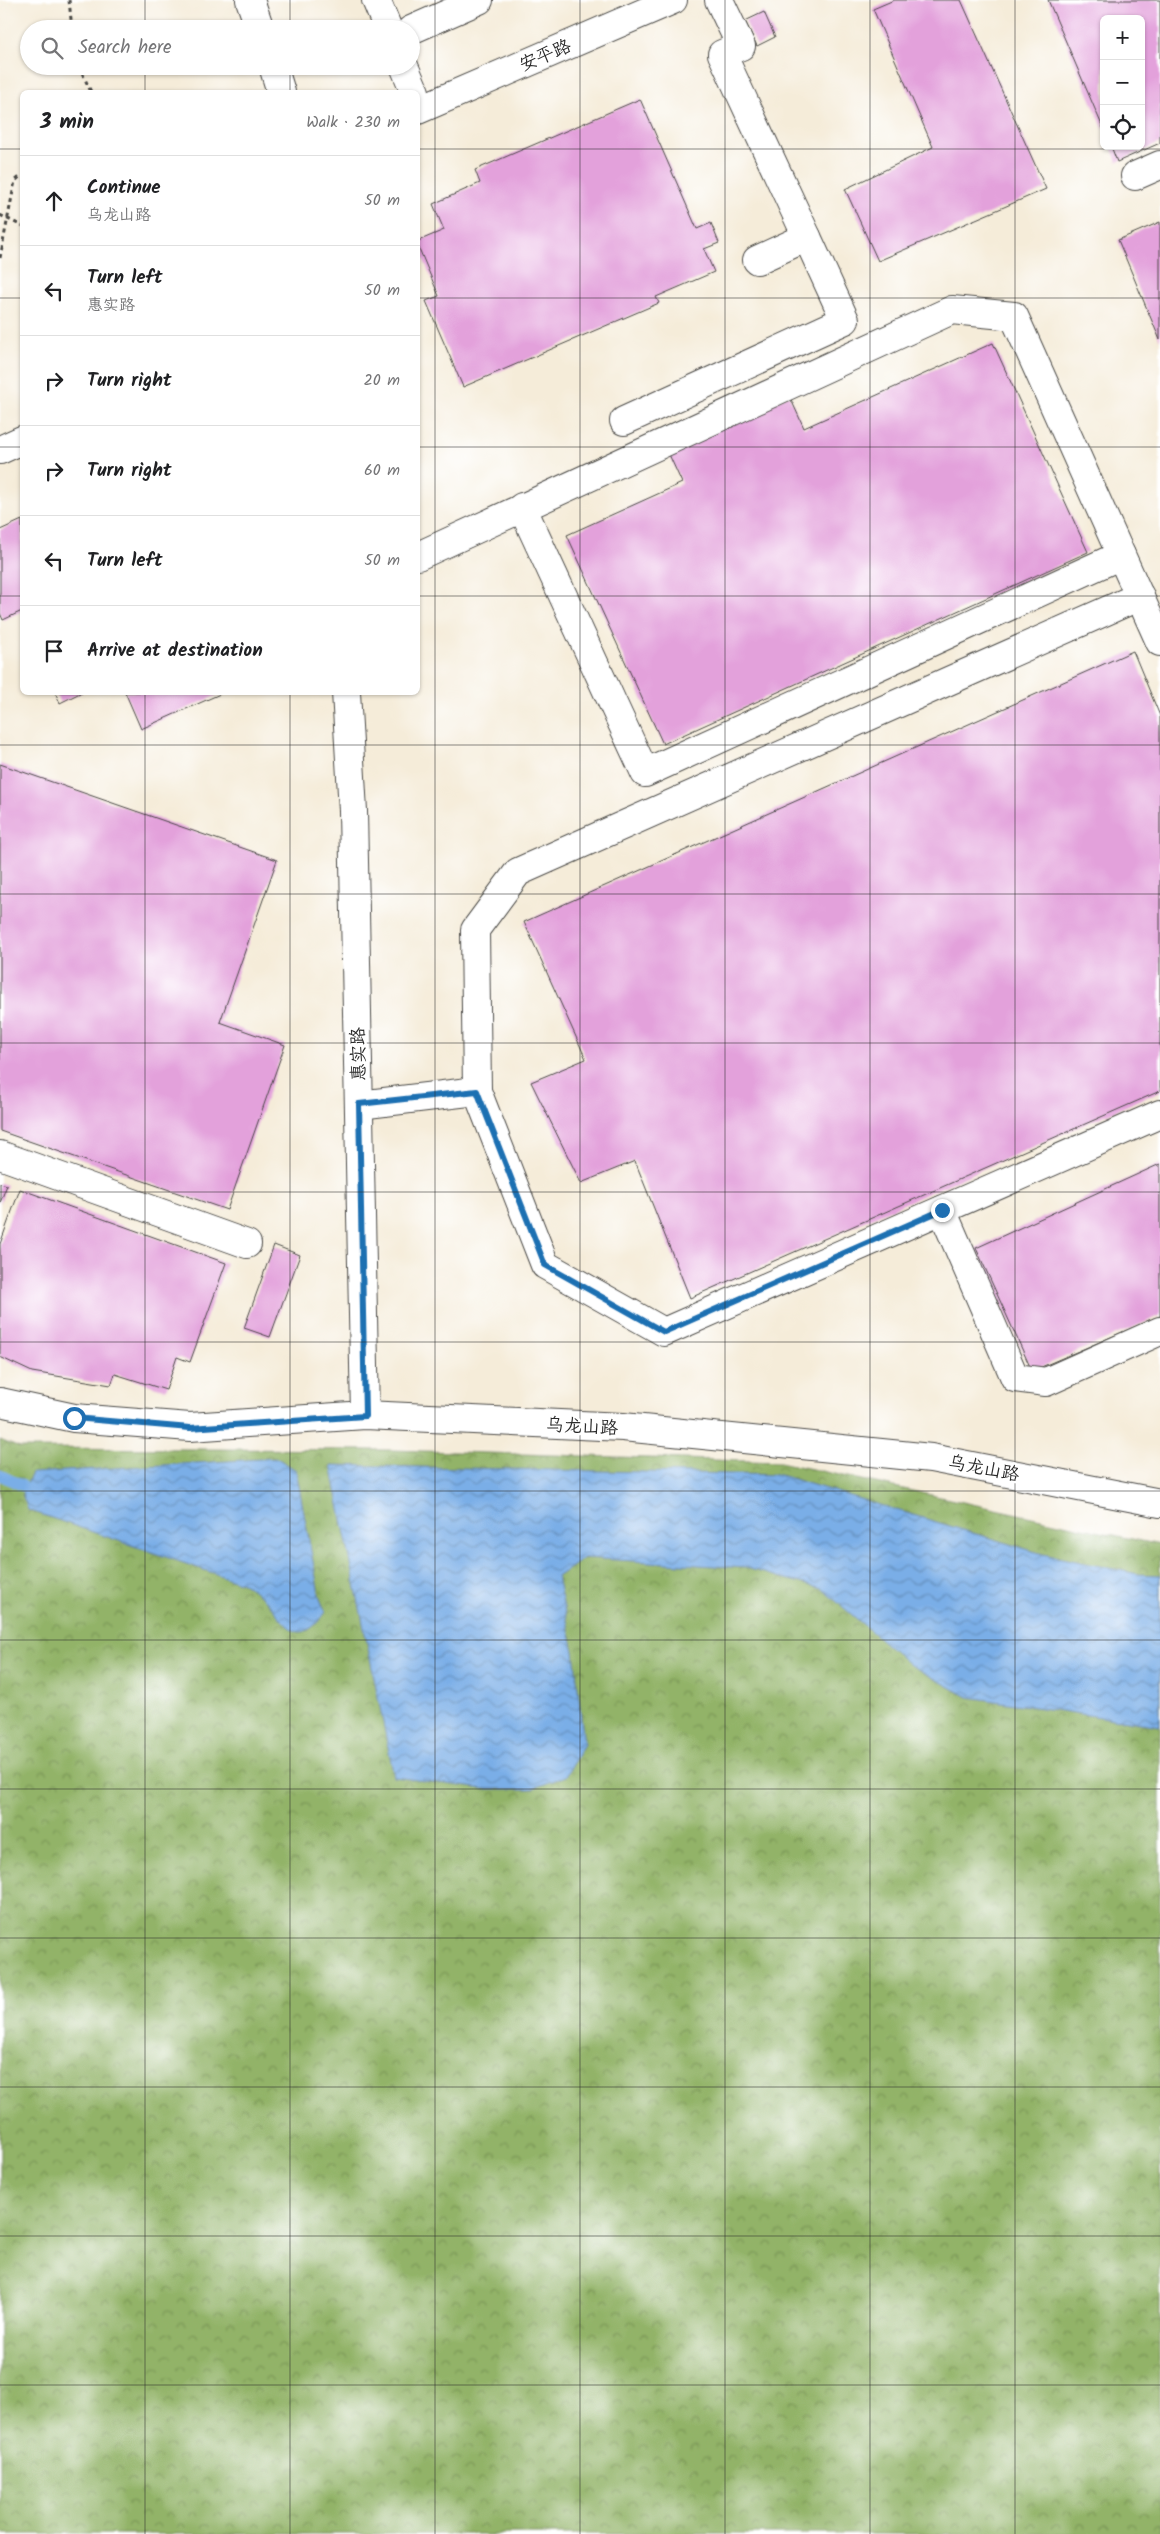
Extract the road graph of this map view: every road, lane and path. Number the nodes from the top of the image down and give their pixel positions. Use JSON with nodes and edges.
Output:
{"nodes":[{"id":1,"x":69,"y":0,"type":"edge"},
{"id":2,"x":250,"y":0,"type":"edge"},
{"id":3,"x":376,"y":0,"type":"edge"},
{"id":4,"x":479,"y":0,"type":"edge"},
{"id":5,"x":672,"y":0,"type":"edge"},
{"id":6,"x":720,"y":0,"type":"edge"},
{"id":7,"x":71,"y":20,"type":"edge"},
{"id":8,"x":257,"y":20,"type":"edge"},
{"id":9,"x":384,"y":20,"type":"edge"},
{"id":10,"x":420,"y":26,"type":"edge"},
{"id":11,"x":83,"y":75,"type":"edge"},
{"id":12,"x":276,"y":75,"type":"edge"},
{"id":13,"x":408,"y":75,"type":"edge"},
{"id":14,"x":89,"y":90,"type":"edge"},
{"id":15,"x":281,"y":90,"type":"edge"},
{"id":16,"x":413,"y":90,"type":"edge"},
{"id":17,"x":420,"y":101,"type":"edge"},
{"id":18,"x":1160,"y":165,"type":"edge"},
{"id":19,"x":1135,"y":176,"type":"dead end"},
{"id":20,"x":20,"y":177,"type":"edge"},
{"id":21,"x":0,"y":215,"type":"edge"},
{"id":22,"x":7,"y":218,"type":"junction"},
{"id":23,"x":20,"y":225,"type":"edge"},
{"id":24,"x":807,"y":237,"type":"junction"},
{"id":25,"x":0,"y":258,"type":"edge"},
{"id":26,"x":757,"y":260,"type":"dead end"},
{"id":27,"x":711,"y":382,"type":"junction"},
{"id":28,"x":726,"y":414,"type":"junction"},
{"id":29,"x":624,"y":422,"type":"dead end"},
{"id":30,"x":20,"y":441,"type":"edge"},
{"id":31,"x":0,"y":450,"type":"edge"},
{"id":32,"x":522,"y":507,"type":"junction"},
{"id":33,"x":420,"y":555,"type":"edge"},
{"id":34,"x":1122,"y":555,"type":"junction"},
{"id":35,"x":1140,"y":596,"type":"junction"},
{"id":36,"x":1160,"y":642,"type":"edge"},
{"id":37,"x":346,"y":695,"type":"edge"},
{"id":38,"x":477,"y":1091,"type":"junction"},
{"id":39,"x":359,"y":1104,"type":"junction"},
{"id":40,"x":1160,"y":1114,"type":"edge"},
{"id":41,"x":0,"y":1156,"type":"edge"},
{"id":42,"x":942,"y":1210,"type":"junction"},
{"id":43,"x":247,"y":1244,"type":"dead end"},
{"id":44,"x":1160,"y":1331,"type":"edge"},
{"id":45,"x":0,"y":1402,"type":"edge"},
{"id":46,"x":365,"y":1416,"type":"junction"},
{"id":47,"x":1160,"y":1503,"type":"edge"}],
"edges":[{"from":1,"to":7,"type":"path"},
{"from":2,"to":8,"type":"street"},
{"from":3,"to":9,"type":"street"},
{"from":4,"to":10,"type":"street"},
{"from":5,"to":17,"type":"street","name":"安平路"},
{"from":6,"to":24,"type":"street"},
{"from":11,"to":14,"type":"path"},
{"from":12,"to":15,"type":"street"},
{"from":13,"to":16,"type":"street"},
{"from":18,"to":19,"type":"street"},
{"from":20,"to":22,"type":"path"},
{"from":21,"to":22,"type":"path"},
{"from":22,"to":23,"type":"path"},
{"from":22,"to":25,"type":"path"},
{"from":24,"to":26,"type":"street"},
{"from":24,"to":27,"type":"street"},
{"from":27,"to":28,"type":"street"},
{"from":27,"to":29,"type":"street"},
{"from":28,"to":32,"type":"street"},
{"from":28,"to":34,"type":"street"},
{"from":30,"to":31,"type":"street"},
{"from":32,"to":33,"type":"street"},
{"from":32,"to":34,"type":"street"},
{"from":34,"to":35,"type":"street"},
{"from":35,"to":36,"type":"street"},
{"from":35,"to":38,"type":"street"},
{"from":37,"to":39,"type":"street","name":"惠实路"},
{"from":38,"to":39,"type":"street"},
{"from":38,"to":42,"type":"street"},
{"from":39,"to":46,"type":"street","name":"惠实路"},
{"from":40,"to":42,"type":"street"},
{"from":41,"to":43,"type":"street"},
{"from":42,"to":44,"type":"street"},
{"from":45,"to":46,"type":"street","name":"乌龙山路"},
{"from":46,"to":47,"type":"street","name":"乌龙山路"}]}
